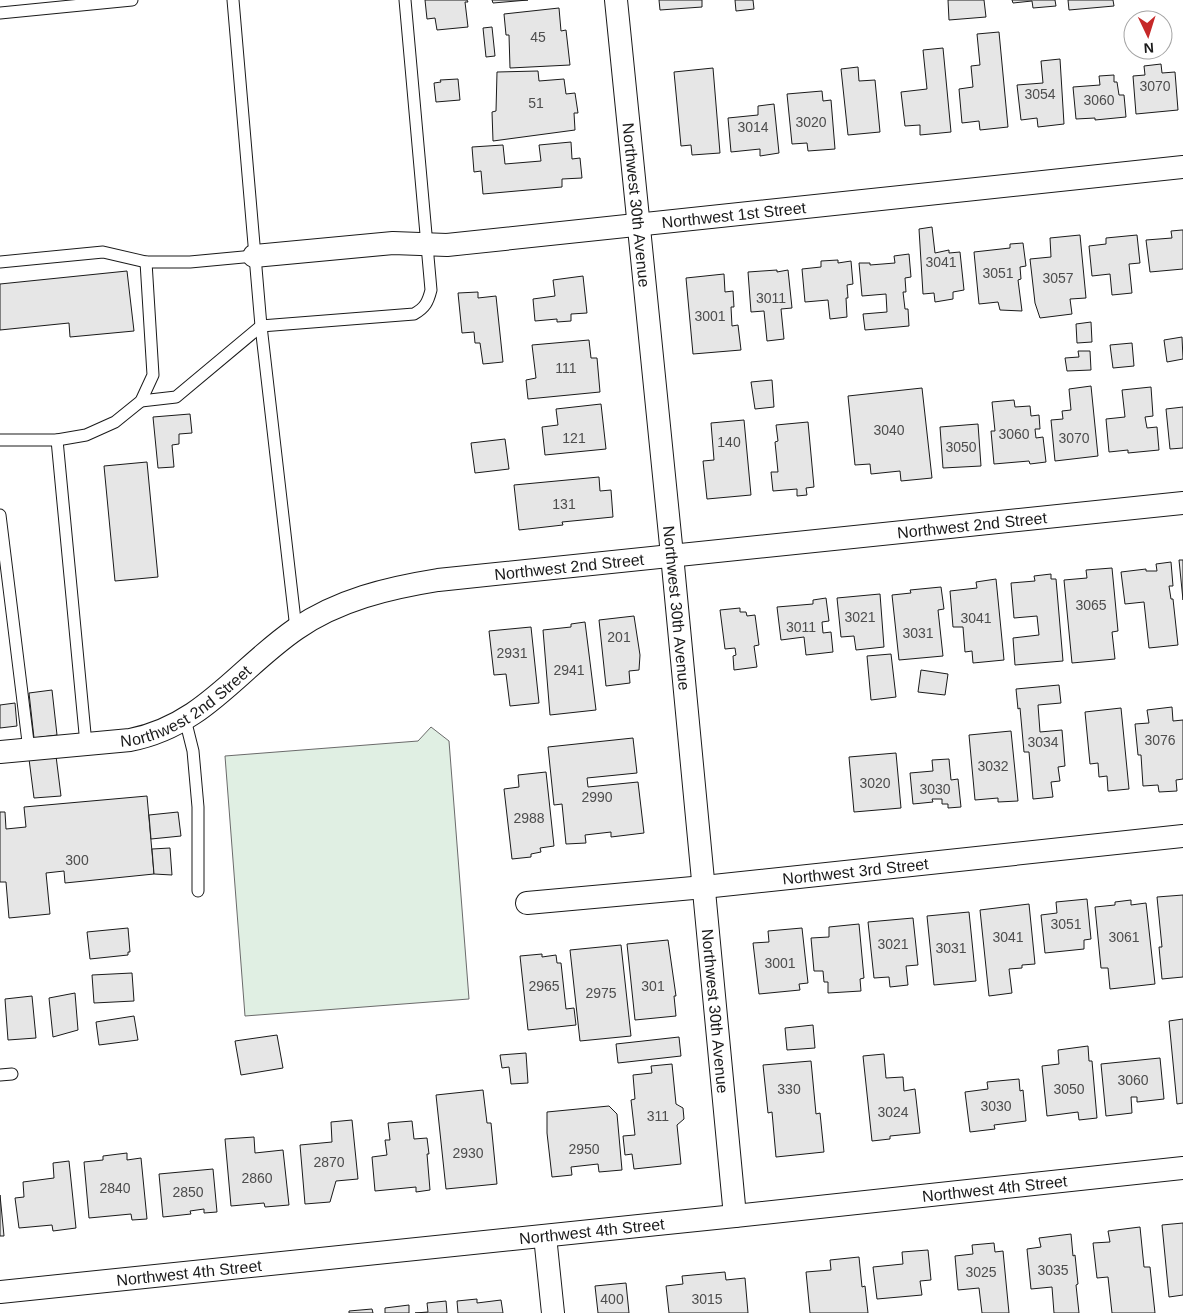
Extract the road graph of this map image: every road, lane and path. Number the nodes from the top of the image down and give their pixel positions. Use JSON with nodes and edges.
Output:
{"nodes":[{"id":1,"x":132,"y":0,"type":"edge"},
{"id":2,"x":233,"y":0,"type":"edge"},
{"id":3,"x":405,"y":0,"type":"edge"},
{"id":4,"x":616,"y":0,"type":"edge"},
{"id":5,"x":0,"y":13,"type":"edge"},
{"id":6,"x":1183,"y":167,"type":"edge"},
{"id":7,"x":638,"y":224,"type":"junction"},
{"id":8,"x":427,"y":244,"type":"junction"},
{"id":9,"x":254,"y":256,"type":"junction"},
{"id":10,"x":0,"y":262,"type":"edge"},
{"id":11,"x":146,"y":262,"type":"junction"},
{"id":12,"x":261,"y":326,"type":"junction"},
{"id":13,"x":141,"y":402,"type":"junction"},
{"id":14,"x":0,"y":440,"type":"edge"},
{"id":15,"x":57,"y":440,"type":"junction"},
{"id":16,"x":1183,"y":503,"type":"edge"},
{"id":17,"x":0,"y":515,"type":"edge"},
{"id":18,"x":672,"y":555,"type":"junction"},
{"id":19,"x":296,"y":629,"type":"junction"},
{"id":20,"x":185,"y":720,"type":"junction"},
{"id":21,"x":86,"y":744,"type":"junction"},
{"id":22,"x":29,"y":750,"type":"junction"},
{"id":23,"x":0,"y":752,"type":"edge"},
{"id":24,"x":1183,"y":836,"type":"edge"},
{"id":25,"x":704,"y":887,"type":"junction"},
{"id":26,"x":198,"y":891,"type":"dead end"},
{"id":27,"x":527,"y":903,"type":"dead end"},
{"id":28,"x":1183,"y":1168,"type":"edge"},
{"id":29,"x":735,"y":1216,"type":"junction"},
{"id":30,"x":545,"y":1236,"type":"junction"},
{"id":31,"x":0,"y":1292,"type":"edge"},
{"id":32,"x":553,"y":1313,"type":"edge"}],
"edges":[{"from":1,"to":5,"type":"lane"},
{"from":2,"to":9,"type":"lane"},
{"from":3,"to":8,"type":"lane"},
{"from":4,"to":7,"type":"street","name":"Northwest 30th Avenue"},
{"from":6,"to":7,"type":"street","name":"Northwest 1st Street"},
{"from":7,"to":8,"type":"street","name":"Northwest 1st Street"},
{"from":7,"to":18,"type":"street","name":"Northwest 30th Avenue"},
{"from":8,"to":9,"type":"street","name":"Northwest 1st Street"},
{"from":8,"to":12,"type":"lane"},
{"from":9,"to":11,"type":"lane"},
{"from":9,"to":12,"type":"lane"},
{"from":10,"to":11,"type":"lane"},
{"from":11,"to":13,"type":"lane"},
{"from":12,"to":13,"type":"lane"},
{"from":12,"to":19,"type":"lane"},
{"from":13,"to":15,"type":"lane"},
{"from":14,"to":15,"type":"lane"},
{"from":15,"to":21,"type":"lane"},
{"from":16,"to":18,"type":"street","name":"Northwest 2nd Street"},
{"from":17,"to":22,"type":"lane"},
{"from":18,"to":19,"type":"street","name":"Northwest 2nd Street"},
{"from":18,"to":25,"type":"street","name":"Northwest 30th Avenue"},
{"from":19,"to":20,"type":"street","name":"Northwest 2nd Street"},
{"from":20,"to":21,"type":"street","name":"Northwest 2nd Street"},
{"from":20,"to":26,"type":"lane"},
{"from":21,"to":22,"type":"street","name":"Northwest 2nd Street"},
{"from":22,"to":23,"type":"street","name":"Northwest 2nd Street"},
{"from":24,"to":25,"type":"street","name":"Northwest 3rd Street"},
{"from":25,"to":27,"type":"street","name":"Northwest 3rd Street"},
{"from":25,"to":29,"type":"street","name":"Northwest 30th Avenue"},
{"from":28,"to":29,"type":"street","name":"Northwest 4th Street"},
{"from":29,"to":30,"type":"street","name":"Northwest 4th Street"},
{"from":30,"to":31,"type":"street","name":"Northwest 4th Street"},
{"from":30,"to":32,"type":"street"}]}
